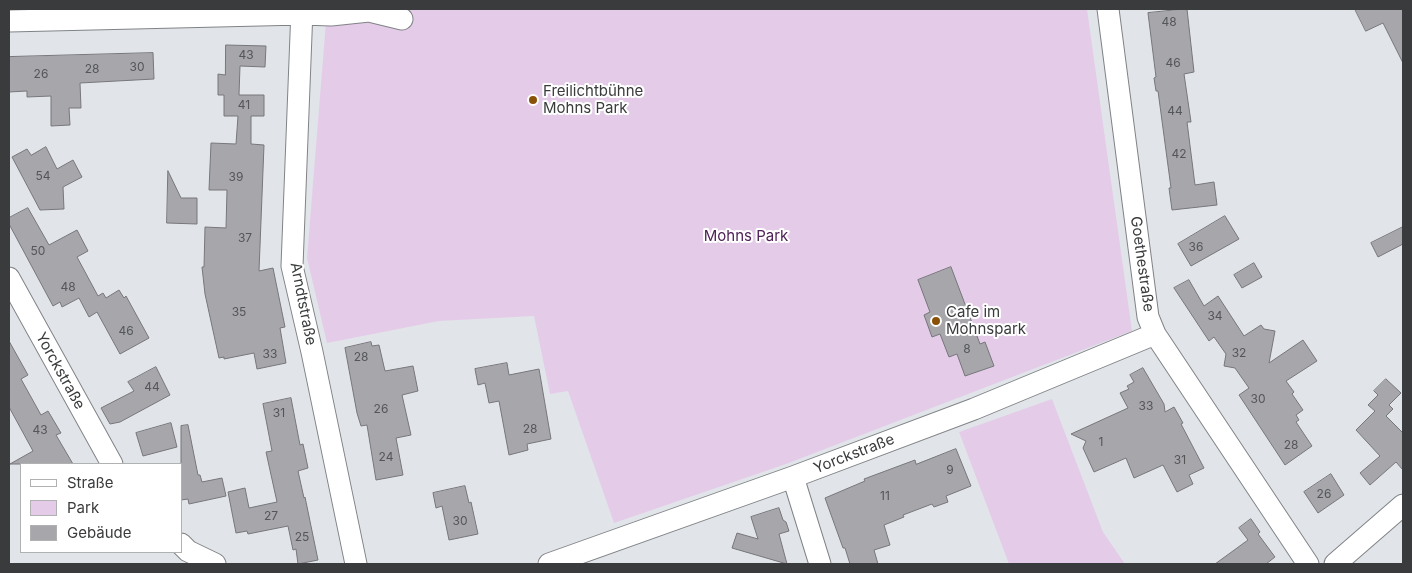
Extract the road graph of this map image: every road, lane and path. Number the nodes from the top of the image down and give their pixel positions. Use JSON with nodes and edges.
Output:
{"nodes":[{"id":1,"x":1108,"y":9,"type":"edge"},
{"id":2,"x":369,"y":10,"type":"edge"},
{"id":3,"x":302,"y":11,"type":"edge"},
{"id":4,"x":79,"y":14,"type":"edge"},
{"id":5,"x":402,"y":19,"type":"dead end"},
{"id":6,"x":9,"y":21,"type":"edge"},
{"id":7,"x":9,"y":278,"type":"edge"},
{"id":8,"x":1155,"y":334,"type":"junction"},
{"id":9,"x":111,"y":463,"type":"edge"},
{"id":10,"x":793,"y":477,"type":"junction"},
{"id":11,"x":1403,"y":505,"type":"edge"},
{"id":12,"x":183,"y":553,"type":"edge"},
{"id":13,"x":215,"y":564,"type":"edge"},
{"id":14,"x":356,"y":564,"type":"edge"},
{"id":15,"x":550,"y":564,"type":"edge"},
{"id":16,"x":820,"y":564,"type":"edge"},
{"id":17,"x":1308,"y":564,"type":"edge"},
{"id":18,"x":1335,"y":564,"type":"edge"}],
"edges":[{"from":1,"to":8,"type":"street","name":"Goethestraße"},
{"from":2,"to":3,"type":"street"},
{"from":2,"to":5,"type":"street"},
{"from":3,"to":4,"type":"street"},
{"from":3,"to":14,"type":"street","name":"Arndtstraße"},
{"from":4,"to":6,"type":"street"},
{"from":7,"to":9,"type":"street","name":"Yorckstraße"},
{"from":8,"to":10,"type":"street","name":"Yorckstraße"},
{"from":8,"to":17,"type":"street","name":"Goethestraße"},
{"from":10,"to":15,"type":"street","name":"Yorckstraße"},
{"from":10,"to":16,"type":"street"},
{"from":11,"to":18,"type":"street"},
{"from":12,"to":13,"type":"street"}]}
